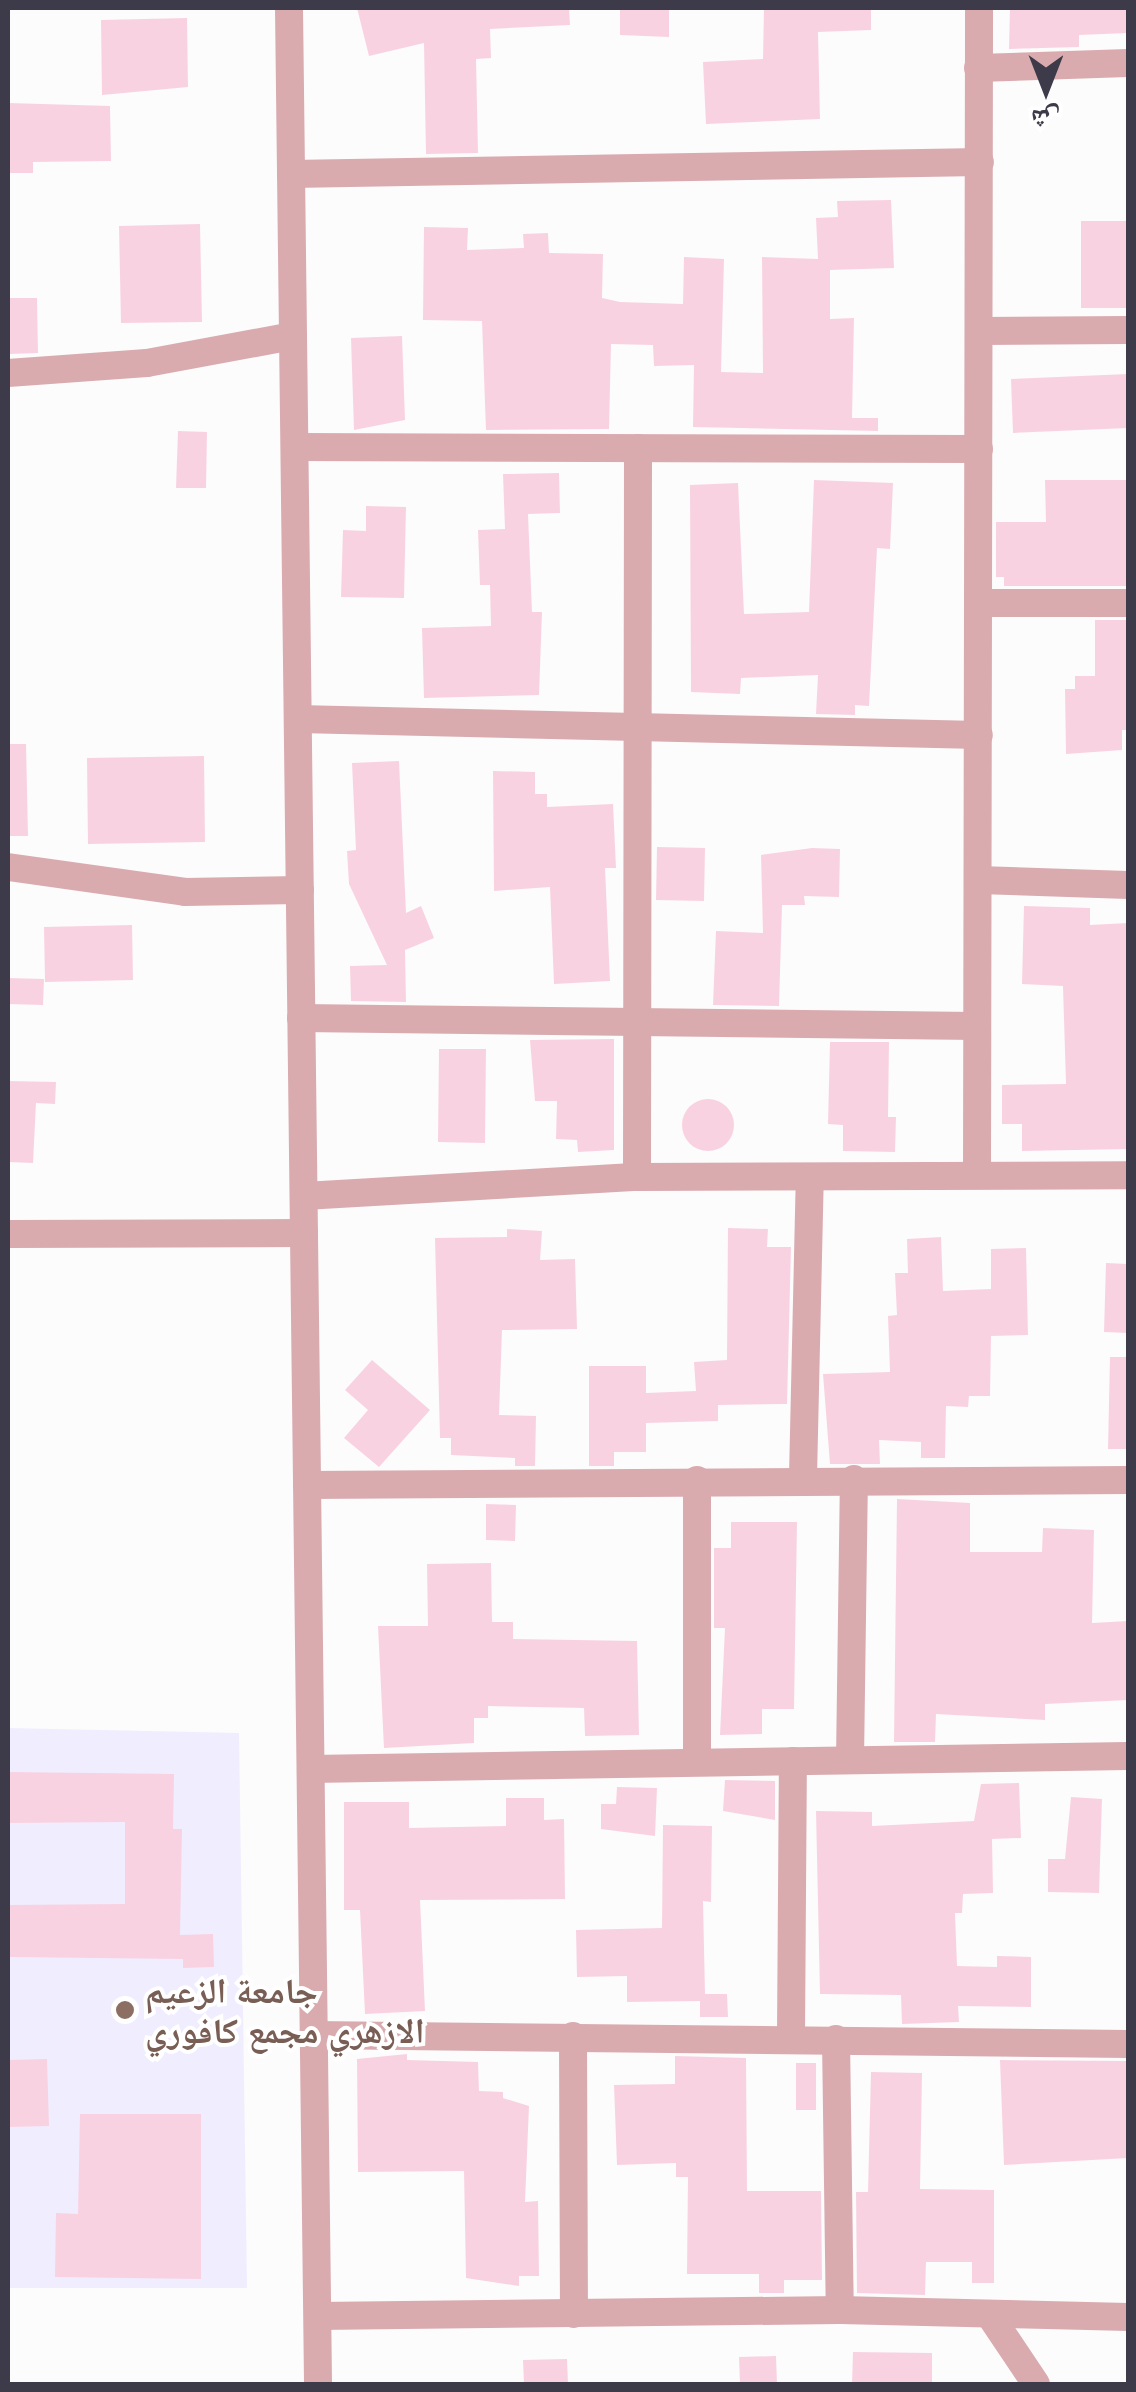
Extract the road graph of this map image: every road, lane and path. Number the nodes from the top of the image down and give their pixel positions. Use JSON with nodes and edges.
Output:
{"nodes":[{"id":1,"x":289,"y":8,"type":"edge"},
{"id":2,"x":979,"y":8,"type":"edge"},
{"id":3,"x":1128,"y":63,"type":"edge"},
{"id":4,"x":978,"y":68,"type":"junction"},
{"id":5,"x":980,"y":162,"type":"junction"},
{"id":6,"x":291,"y":174,"type":"junction"},
{"id":7,"x":1128,"y":330,"type":"edge"},
{"id":8,"x":980,"y":331,"type":"junction"},
{"id":9,"x":293,"y":336,"type":"junction"},
{"id":10,"x":8,"y":372,"type":"edge"},
{"id":11,"x":294,"y":447,"type":"junction"},
{"id":12,"x":638,"y":448,"type":"junction"},
{"id":13,"x":980,"y":449,"type":"junction"},
{"id":14,"x":979,"y":602,"type":"junction"},
{"id":15,"x":1128,"y":602,"type":"edge"},
{"id":16,"x":298,"y":719,"type":"junction"},
{"id":17,"x":638,"y":726,"type":"junction"},
{"id":18,"x":979,"y":735,"type":"junction"},
{"id":19,"x":8,"y":866,"type":"edge"},
{"id":20,"x":978,"y":880,"type":"junction"},
{"id":21,"x":1128,"y":885,"type":"edge"},
{"id":22,"x":300,"y":890,"type":"junction"},
{"id":23,"x":302,"y":1018,"type":"junction"},
{"id":24,"x":638,"y":1021,"type":"junction"},
{"id":25,"x":976,"y":1026,"type":"junction"},
{"id":26,"x":1128,"y":1175,"type":"edge"},
{"id":27,"x":977,"y":1176,"type":"junction"},
{"id":28,"x":638,"y":1177,"type":"junction"},
{"id":29,"x":810,"y":1177,"type":"junction"},
{"id":30,"x":304,"y":1196,"type":"junction"},
{"id":31,"x":8,"y":1234,"type":"edge"},
{"id":32,"x":304,"y":1234,"type":"junction"},
{"id":33,"x":803,"y":1477,"type":"junction"},
{"id":34,"x":854,"y":1479,"type":"junction"},
{"id":35,"x":698,"y":1480,"type":"junction"},
{"id":36,"x":1128,"y":1480,"type":"edge"},
{"id":37,"x":307,"y":1484,"type":"junction"},
{"id":38,"x":1128,"y":1756,"type":"edge"},
{"id":39,"x":850,"y":1760,"type":"junction"},
{"id":40,"x":793,"y":1761,"type":"junction"},
{"id":41,"x":696,"y":1762,"type":"junction"},
{"id":42,"x":311,"y":1769,"type":"junction"},
{"id":43,"x":314,"y":2036,"type":"junction"},
{"id":44,"x":573,"y":2036,"type":"junction"},
{"id":45,"x":790,"y":2036,"type":"junction"},
{"id":46,"x":836,"y":2039,"type":"junction"},
{"id":47,"x":1128,"y":2044,"type":"edge"},
{"id":48,"x":840,"y":2310,"type":"junction"},
{"id":49,"x":574,"y":2314,"type":"junction"},
{"id":50,"x":989,"y":2314,"type":"junction"},
{"id":51,"x":318,"y":2316,"type":"junction"},
{"id":52,"x":1128,"y":2317,"type":"edge"},
{"id":53,"x":318,"y":2384,"type":"edge"},
{"id":54,"x":1036,"y":2384,"type":"edge"}],
"edges":[{"from":1,"to":6,"type":"street"},
{"from":2,"to":4,"type":"street"},
{"from":3,"to":4,"type":"street"},
{"from":4,"to":5,"type":"street"},
{"from":5,"to":6,"type":"street"},
{"from":5,"to":8,"type":"street"},
{"from":6,"to":9,"type":"street"},
{"from":7,"to":8,"type":"street"},
{"from":8,"to":13,"type":"street"},
{"from":9,"to":10,"type":"street"},
{"from":9,"to":11,"type":"street"},
{"from":11,"to":12,"type":"street"},
{"from":11,"to":16,"type":"street"},
{"from":12,"to":13,"type":"street"},
{"from":12,"to":17,"type":"street"},
{"from":13,"to":14,"type":"street"},
{"from":14,"to":15,"type":"street"},
{"from":14,"to":18,"type":"street"},
{"from":16,"to":17,"type":"street"},
{"from":16,"to":22,"type":"street"},
{"from":17,"to":18,"type":"street"},
{"from":17,"to":24,"type":"street"},
{"from":18,"to":20,"type":"street"},
{"from":19,"to":22,"type":"street"},
{"from":20,"to":21,"type":"street"},
{"from":20,"to":25,"type":"street"},
{"from":22,"to":23,"type":"street"},
{"from":23,"to":24,"type":"street"},
{"from":23,"to":30,"type":"street"},
{"from":24,"to":25,"type":"street"},
{"from":24,"to":28,"type":"street"},
{"from":25,"to":27,"type":"street"},
{"from":26,"to":27,"type":"street"},
{"from":27,"to":29,"type":"street"},
{"from":28,"to":29,"type":"street"},
{"from":28,"to":30,"type":"street"},
{"from":29,"to":33,"type":"street"},
{"from":30,"to":32,"type":"street"},
{"from":31,"to":32,"type":"street"},
{"from":32,"to":37,"type":"street"},
{"from":33,"to":34,"type":"street"},
{"from":33,"to":35,"type":"street"},
{"from":34,"to":36,"type":"street"},
{"from":34,"to":39,"type":"street"},
{"from":35,"to":37,"type":"street"},
{"from":35,"to":41,"type":"street"},
{"from":37,"to":42,"type":"street"},
{"from":38,"to":39,"type":"street"},
{"from":39,"to":40,"type":"street"},
{"from":40,"to":41,"type":"street"},
{"from":40,"to":45,"type":"street"},
{"from":41,"to":42,"type":"street"},
{"from":42,"to":43,"type":"street"},
{"from":43,"to":44,"type":"street"},
{"from":43,"to":51,"type":"street"},
{"from":44,"to":45,"type":"street"},
{"from":44,"to":49,"type":"street"},
{"from":45,"to":46,"type":"street"},
{"from":46,"to":47,"type":"street"},
{"from":46,"to":48,"type":"street"},
{"from":48,"to":49,"type":"street"},
{"from":48,"to":50,"type":"street"},
{"from":49,"to":51,"type":"street"},
{"from":50,"to":52,"type":"street"},
{"from":50,"to":54,"type":"street"},
{"from":51,"to":53,"type":"street"}]}
